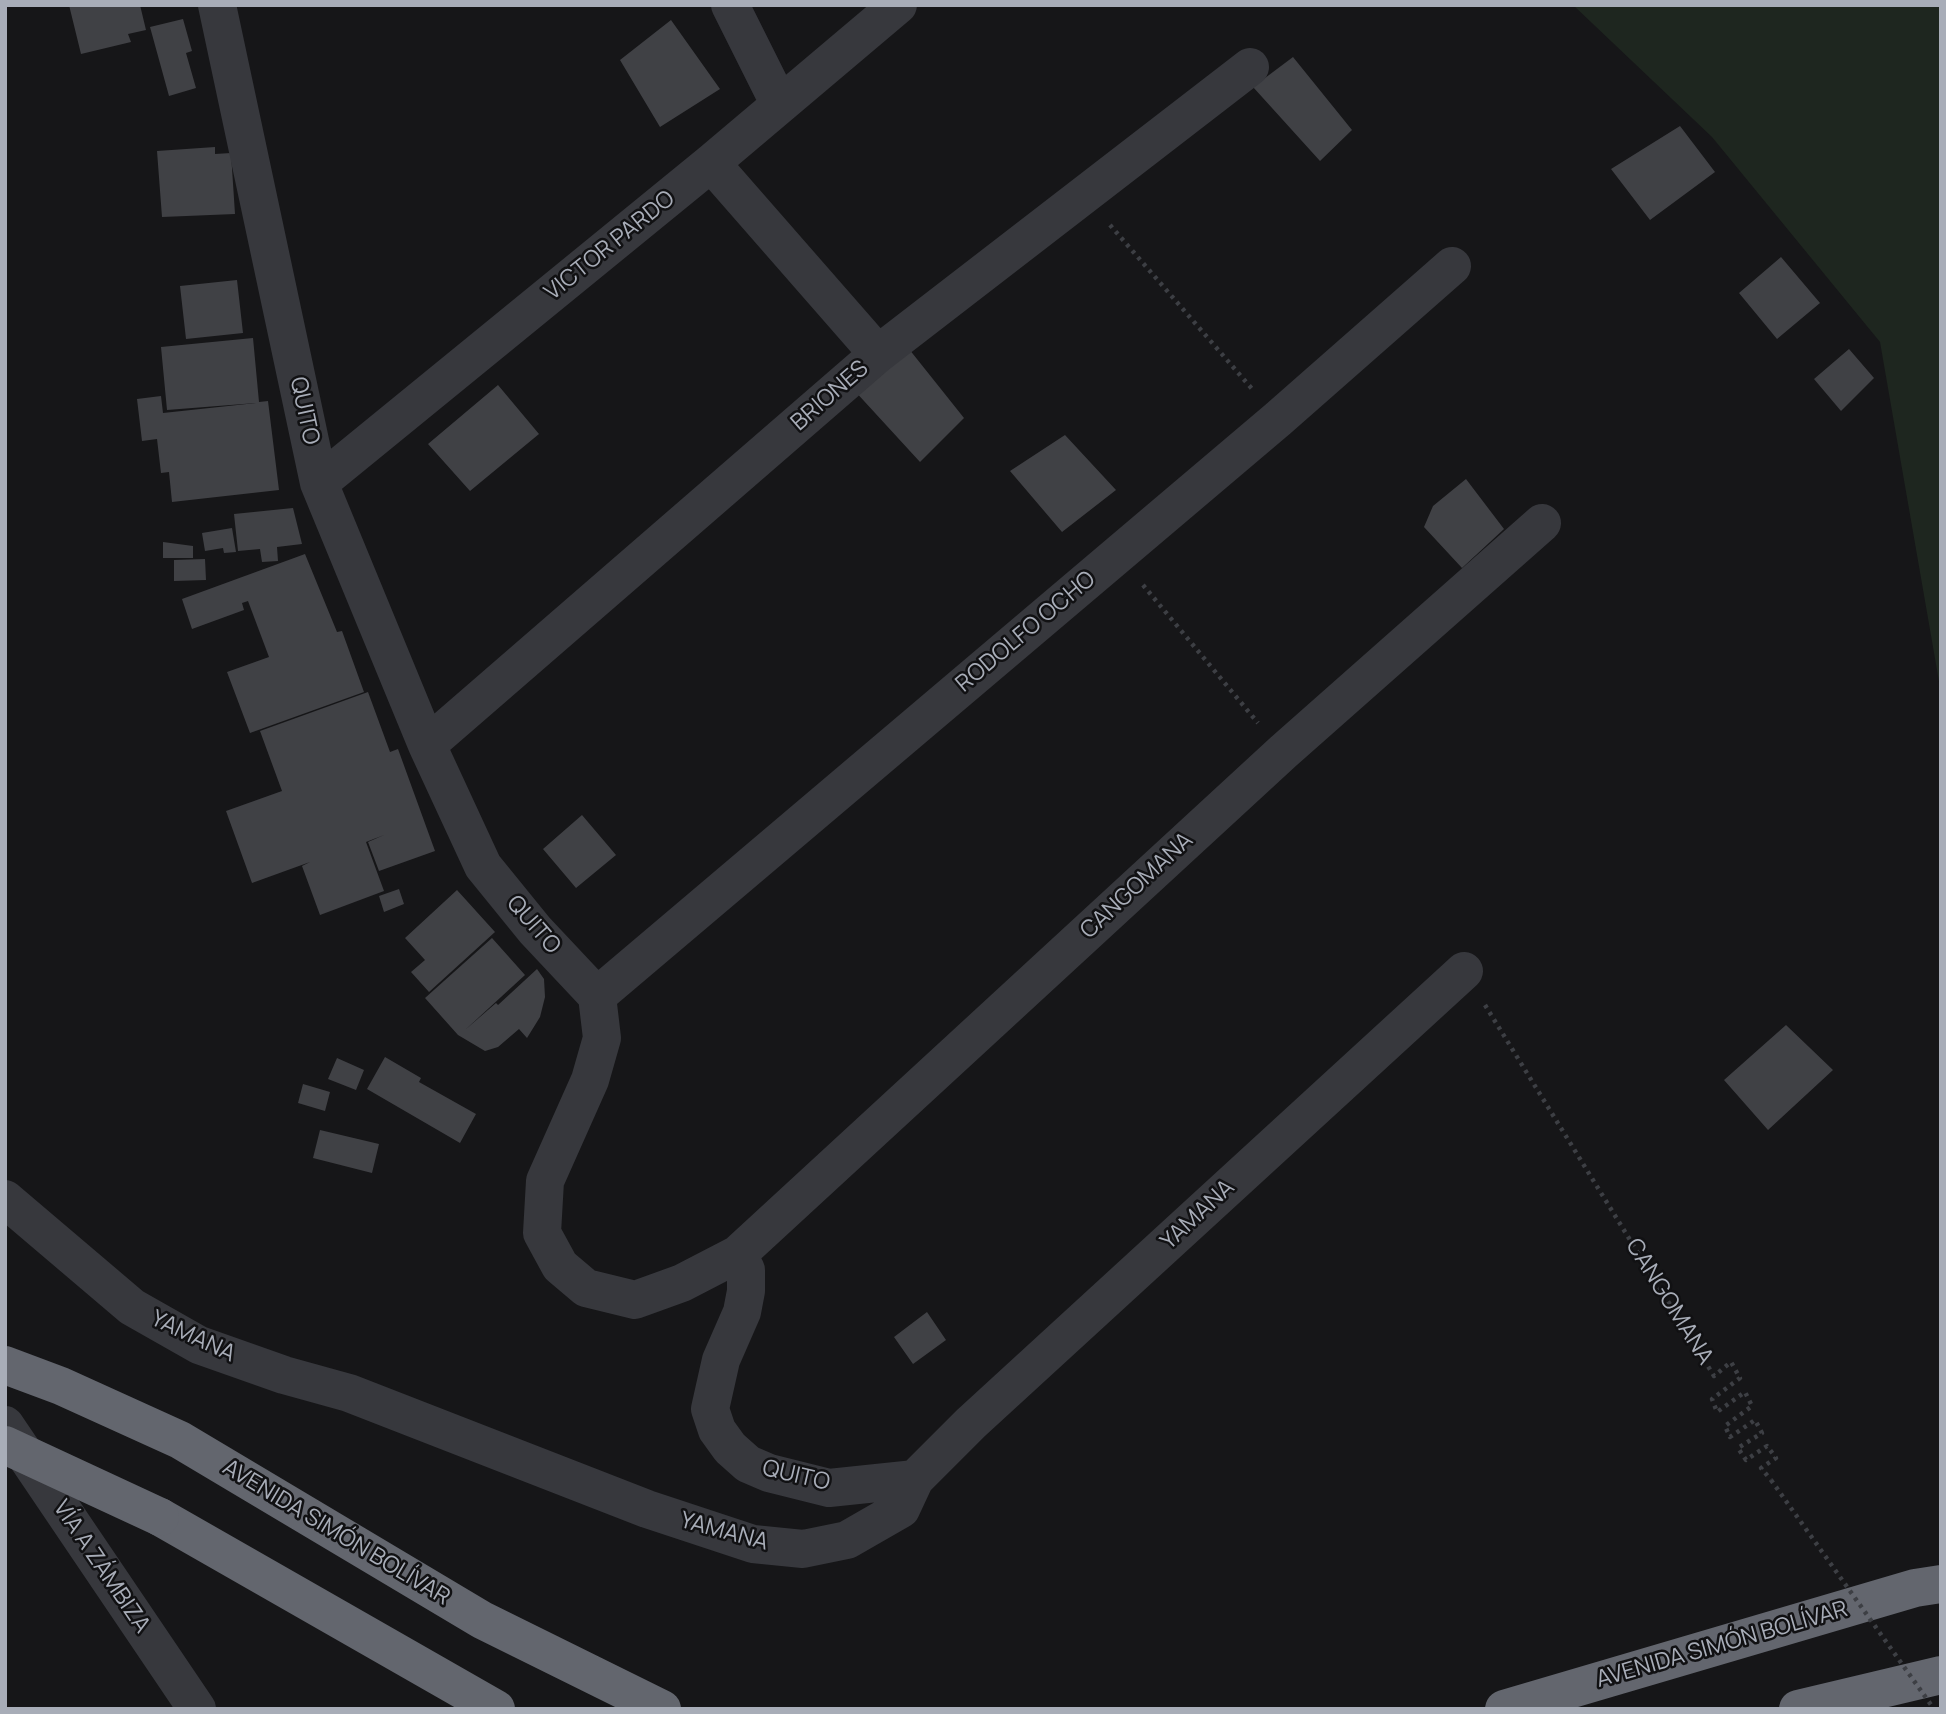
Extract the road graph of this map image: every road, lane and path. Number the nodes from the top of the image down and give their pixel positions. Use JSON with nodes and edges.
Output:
{"nodes":[{"id":1,"x":217,"y":5,"type":"edge"},
{"id":2,"x":730,"y":5,"type":"edge"},
{"id":3,"x":898,"y":5,"type":"edge"},
{"id":4,"x":1250,"y":67,"type":"dead end"},
{"id":5,"x":779,"y":103,"type":"junction"},
{"id":6,"x":711,"y":163,"type":"junction"},
{"id":7,"x":1084,"y":195,"type":"junction"},
{"id":8,"x":1452,"y":266,"type":"dead end"},
{"id":9,"x":878,"y":354,"type":"junction"},
{"id":10,"x":1278,"y":419,"type":"junction"},
{"id":11,"x":319,"y":483,"type":"junction"},
{"id":12,"x":1542,"y":523,"type":"dead end"},
{"id":13,"x":1118,"y":554,"type":"junction"},
{"id":14,"x":426,"y":745,"type":"junction"},
{"id":15,"x":1283,"y":752,"type":"junction"},
{"id":16,"x":1464,"y":971,"type":"joint"},
{"id":17,"x":597,"y":996,"type":"junction"},
{"id":18,"x":5,"y":1199,"type":"edge"},
{"id":19,"x":738,"y":1254,"type":"junction"},
{"id":20,"x":5,"y":1365,"type":"edge"},
{"id":21,"x":5,"y":1425,"type":"edge"},
{"id":22,"x":5,"y":1445,"type":"edge"},
{"id":23,"x":915,"y":1479,"type":"junction"},
{"id":24,"x":1941,"y":1584,"type":"edge"},
{"id":25,"x":1941,"y":1675,"type":"edge"},
{"id":26,"x":197,"y":1709,"type":"edge"},
{"id":27,"x":496,"y":1709,"type":"edge"},
{"id":28,"x":662,"y":1709,"type":"edge"},
{"id":29,"x":1504,"y":1709,"type":"edge"},
{"id":30,"x":1798,"y":1709,"type":"edge"},
{"id":31,"x":1934,"y":1709,"type":"edge"}],
"edges":[{"from":1,"to":11,"type":"street","name":"QUITO"},
{"from":2,"to":5,"type":"street"},
{"from":3,"to":5,"type":"street","name":"VICTOR PARDO"},
{"from":4,"to":7,"type":"street","name":"BRIONES"},
{"from":5,"to":6,"type":"street","name":"VICTOR PARDO"},
{"from":6,"to":9,"type":"street"},
{"from":6,"to":11,"type":"street","name":"VICTOR PARDO"},
{"from":7,"to":9,"type":"street","name":"BRIONES"},
{"from":7,"to":10,"type":"path"},
{"from":8,"to":10,"type":"street","name":"RODOLFO OCHO"},
{"from":9,"to":14,"type":"street","name":"BRIONES"},
{"from":10,"to":13,"type":"street","name":"RODOLFO OCHO"},
{"from":11,"to":14,"type":"street","name":"QUITO"},
{"from":12,"to":15,"type":"street","name":"CANGOMANA"},
{"from":13,"to":15,"type":"path"},
{"from":13,"to":17,"type":"street","name":"RODOLFO OCHO"},
{"from":14,"to":17,"type":"street","name":"QUITO"},
{"from":15,"to":19,"type":"street","name":"CANGOMANA"},
{"from":16,"to":23,"type":"street","name":"YAMANA"},
{"from":16,"to":31,"type":"path","name":"CANGOMANA","bridge":true},
{"from":17,"to":19,"type":"street"},
{"from":18,"to":23,"type":"street","name":"YAMANA"},
{"from":19,"to":23,"type":"street","name":"QUITO"},
{"from":20,"to":28,"type":"highway","name":"AVENIDA SIMÓN BOLÍVAR"},
{"from":21,"to":26,"type":"street","name":"VÍA A ZÁMBIZA"},
{"from":22,"to":27,"type":"highway","bridge":true},
{"from":24,"to":29,"type":"highway","name":"AVENIDA SIMÓN BOLÍVAR"},
{"from":25,"to":30,"type":"highway"}]}
